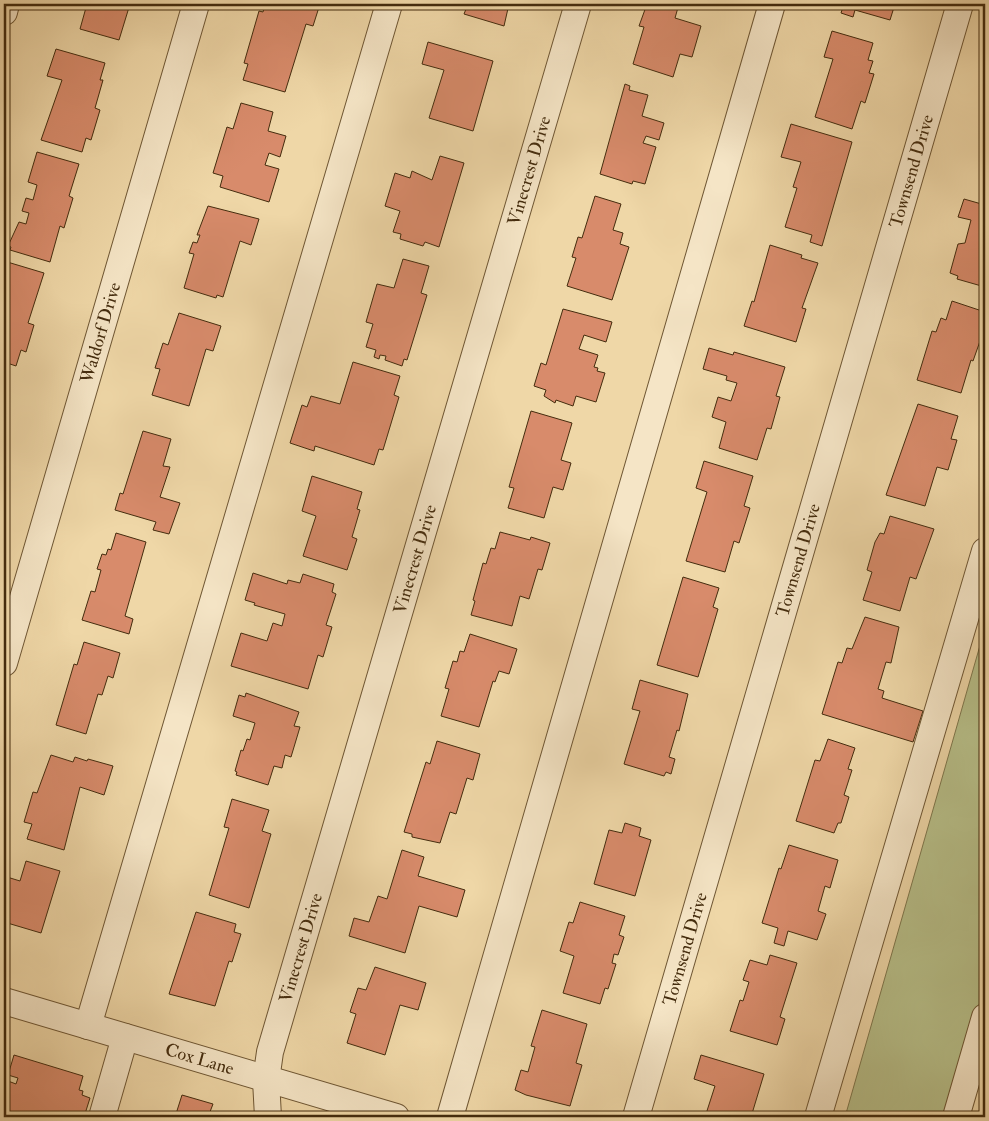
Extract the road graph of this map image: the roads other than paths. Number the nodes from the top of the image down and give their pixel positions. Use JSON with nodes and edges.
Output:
{"nodes":[{"id":1,"x":6,"y":4,"type":"edge"},
{"id":2,"x":196,"y":4,"type":"edge"},
{"id":3,"x":389,"y":4,"type":"edge"},
{"id":4,"x":578,"y":4,"type":"edge"},
{"id":5,"x":772,"y":4,"type":"edge"},
{"id":6,"x":960,"y":4,"type":"edge"},
{"id":7,"x":4,"y":12,"type":"edge"},
{"id":8,"x":985,"y":551,"type":"edge"},
{"id":9,"x":4,"y":663,"type":"edge"},
{"id":10,"x":4,"y":1001,"type":"edge"},
{"id":11,"x":985,"y":1017,"type":"edge"},
{"id":12,"x":88,"y":1026,"type":"junction"},
{"id":13,"x":125,"y":1036,"type":"junction"},
{"id":14,"x":266,"y":1080,"type":"junction"},
{"id":15,"x":102,"y":1117,"type":"edge"},
{"id":16,"x":268,"y":1117,"type":"edge"},
{"id":17,"x":396,"y":1117,"type":"edge"},
{"id":18,"x":450,"y":1117,"type":"edge"},
{"id":19,"x":636,"y":1117,"type":"edge"},
{"id":20,"x":818,"y":1117,"type":"edge"},
{"id":21,"x":956,"y":1117,"type":"edge"}],
"edges":[{"from":1,"to":7,"type":"street"},
{"from":2,"to":9,"type":"street","name":"Waldorf Drive"},
{"from":3,"to":12,"type":"street"},
{"from":4,"to":14,"type":"street","name":"Vinecrest Drive"},
{"from":5,"to":18,"type":"street"},
{"from":6,"to":19,"type":"street","name":"Townsend Drive"},
{"from":8,"to":20,"type":"street"},
{"from":10,"to":12,"type":"street","name":"Cox Lane"},
{"from":11,"to":21,"type":"street"},
{"from":12,"to":13,"type":"street","name":"Cox Lane"},
{"from":13,"to":14,"type":"street","name":"Cox Lane"},
{"from":13,"to":15,"type":"street"},
{"from":14,"to":16,"type":"street","name":"Vinecrest Drive"},
{"from":14,"to":17,"type":"street","name":"Cox Lane"}]}
